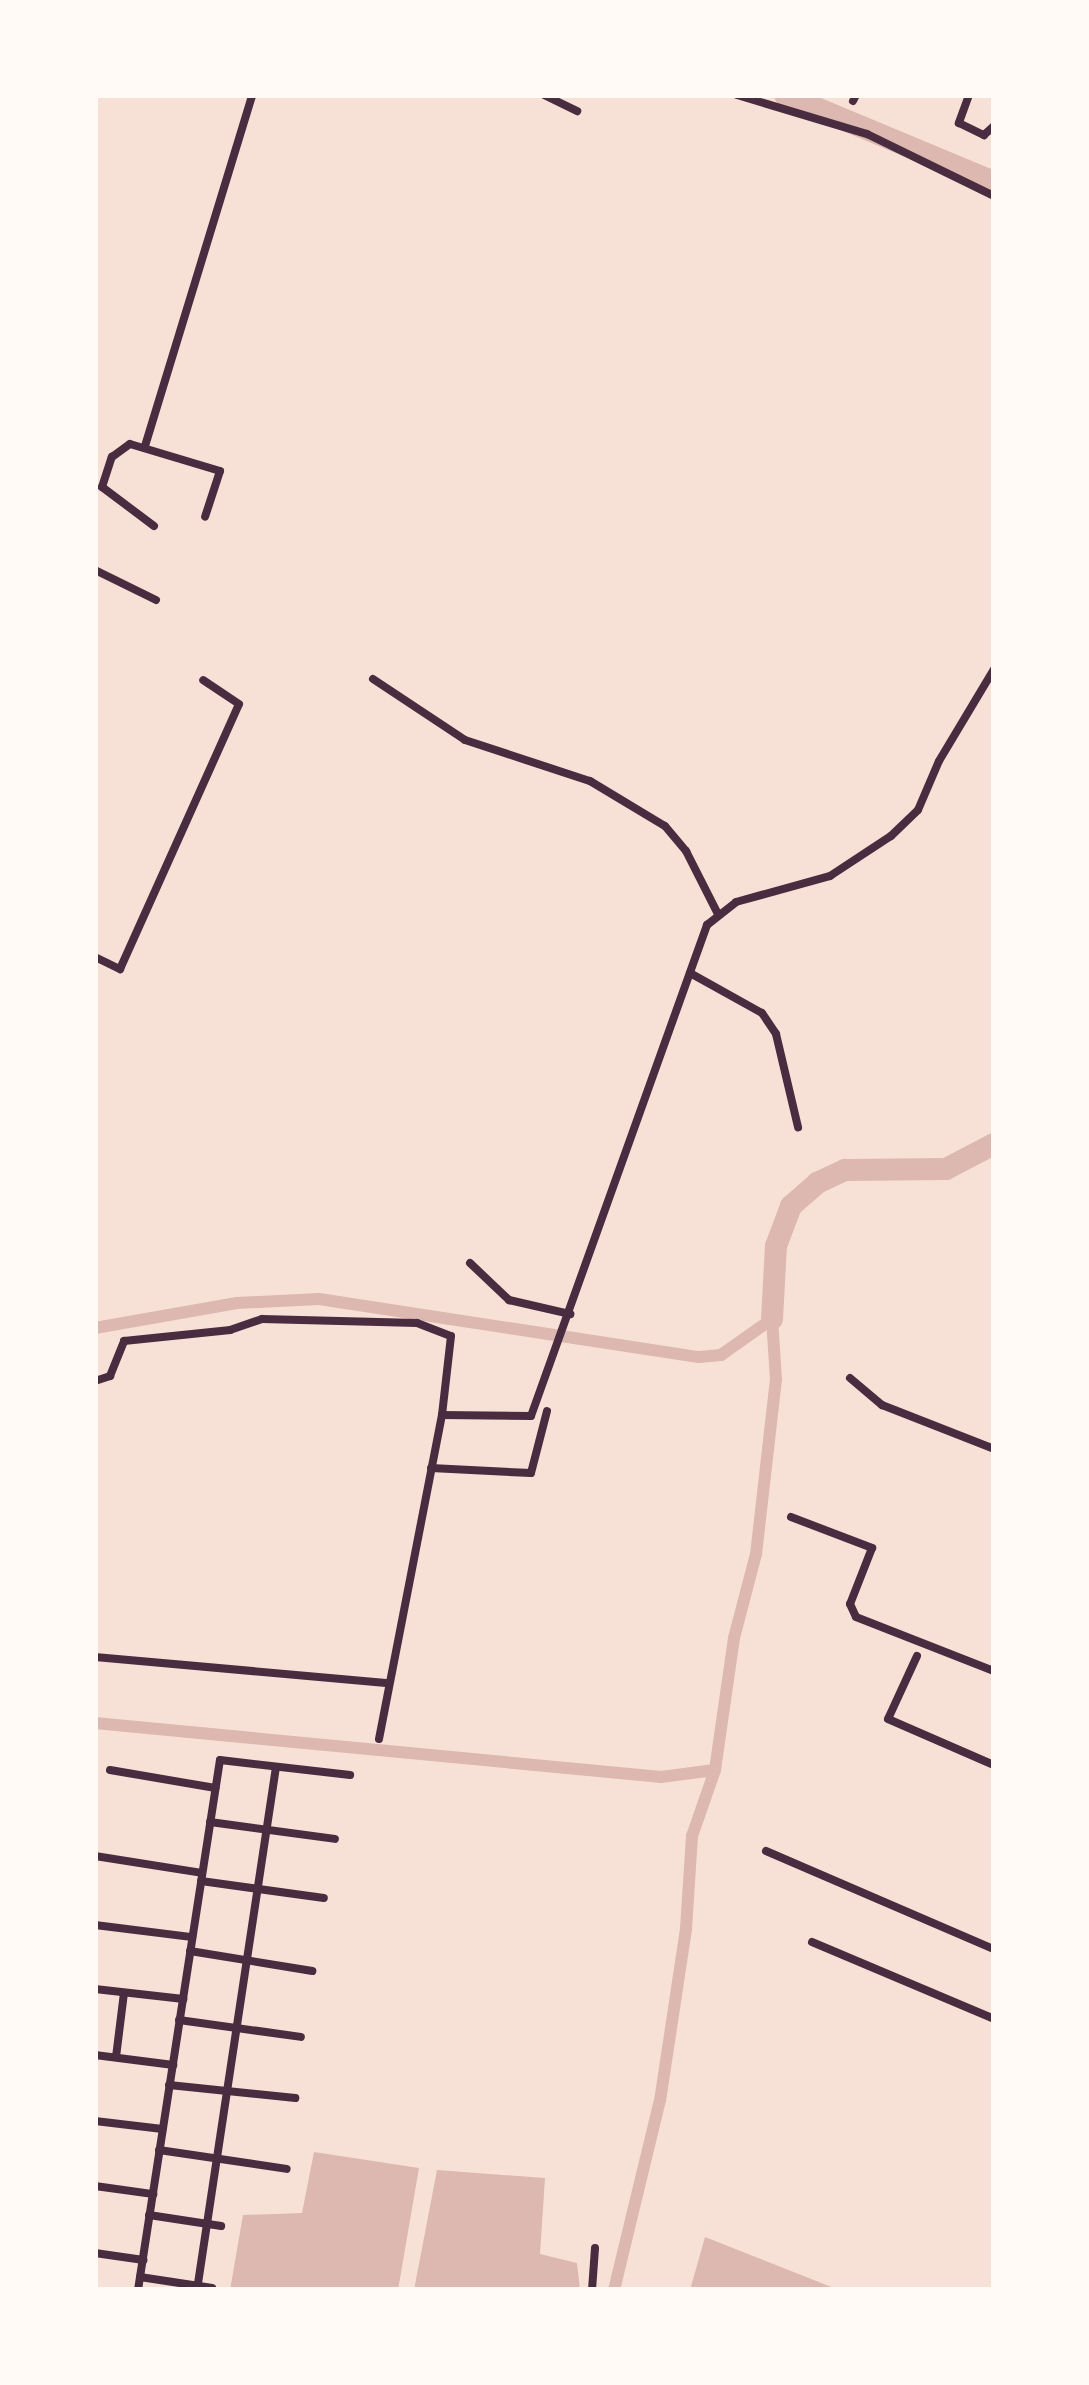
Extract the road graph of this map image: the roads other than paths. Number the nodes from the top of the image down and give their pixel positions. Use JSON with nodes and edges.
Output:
{"nodes":[{"id":1,"x":252,"y":95,"type":"edge"},
{"id":2,"x":544,"y":95,"type":"edge"},
{"id":3,"x":737,"y":95,"type":"edge"},
{"id":4,"x":969,"y":95,"type":"edge"},
{"id":5,"x":577,"y":111,"type":"dead end"},
{"id":6,"x":994,"y":126,"type":"edge"},
{"id":7,"x":994,"y":196,"type":"edge"},
{"id":8,"x":145,"y":446,"type":"junction"},
{"id":9,"x":206,"y":517,"type":"dead end"},
{"id":10,"x":154,"y":526,"type":"dead end"},
{"id":11,"x":95,"y":570,"type":"edge"},
{"id":12,"x":156,"y":600,"type":"dead end"},
{"id":13,"x":994,"y":669,"type":"edge"},
{"id":14,"x":373,"y":679,"type":"dead end"},
{"id":15,"x":203,"y":680,"type":"dead end"},
{"id":16,"x":721,"y":912,"type":"junction"},
{"id":17,"x":95,"y":957,"type":"edge"},
{"id":18,"x":690,"y":973,"type":"junction"},
{"id":19,"x":798,"y":1128,"type":"dead end"},
{"id":20,"x":470,"y":1263,"type":"dead end"},
{"id":21,"x":570,"y":1314,"type":"junction"},
{"id":22,"x":850,"y":1378,"type":"dead end"},
{"id":23,"x":95,"y":1381,"type":"edge"},
{"id":24,"x":546,"y":1411,"type":"dead end"},
{"id":25,"x":442,"y":1414,"type":"junction"},
{"id":26,"x":994,"y":1448,"type":"edge"},
{"id":27,"x":431,"y":1468,"type":"junction"},
{"id":28,"x":791,"y":1517,"type":"dead end"},
{"id":29,"x":917,"y":1656,"type":"dead end"},
{"id":30,"x":95,"y":1657,"type":"edge"},
{"id":31,"x":994,"y":1671,"type":"edge"},
{"id":32,"x":390,"y":1683,"type":"junction"},
{"id":33,"x":379,"y":1739,"type":"dead end"},
{"id":34,"x":994,"y":1765,"type":"edge"},
{"id":35,"x":276,"y":1767,"type":"junction"},
{"id":36,"x":110,"y":1770,"type":"dead end"},
{"id":37,"x":350,"y":1775,"type":"dead end"},
{"id":38,"x":215,"y":1788,"type":"junction"},
{"id":39,"x":210,"y":1822,"type":"junction"},
{"id":40,"x":267,"y":1830,"type":"junction"},
{"id":41,"x":335,"y":1838,"type":"dead end"},
{"id":42,"x":766,"y":1851,"type":"dead end"},
{"id":43,"x":95,"y":1856,"type":"edge"},
{"id":44,"x":201,"y":1877,"type":"junction"},
{"id":45,"x":258,"y":1889,"type":"junction"},
{"id":46,"x":324,"y":1898,"type":"dead end"},
{"id":47,"x":95,"y":1925,"type":"edge"},
{"id":48,"x":192,"y":1937,"type":"junction"},
{"id":49,"x":812,"y":1942,"type":"dead end"},
{"id":50,"x":994,"y":1949,"type":"edge"},
{"id":51,"x":190,"y":1951,"type":"junction"},
{"id":52,"x":247,"y":1960,"type":"junction"},
{"id":53,"x":312,"y":1970,"type":"dead end"},
{"id":54,"x":95,"y":1989,"type":"edge"},
{"id":55,"x":124,"y":1992,"type":"junction"},
{"id":56,"x":182,"y":2000,"type":"junction"},
{"id":57,"x":994,"y":2019,"type":"edge"},
{"id":58,"x":180,"y":2020,"type":"junction"},
{"id":59,"x":237,"y":2028,"type":"junction"},
{"id":60,"x":301,"y":2037,"type":"dead end"},
{"id":61,"x":95,"y":2054,"type":"edge"},
{"id":62,"x":116,"y":2057,"type":"junction"},
{"id":63,"x":173,"y":2065,"type":"junction"},
{"id":64,"x":170,"y":2085,"type":"junction"},
{"id":65,"x":228,"y":2090,"type":"junction"},
{"id":66,"x":295,"y":2098,"type":"dead end"},
{"id":67,"x":95,"y":2121,"type":"edge"},
{"id":68,"x":163,"y":2129,"type":"junction"},
{"id":69,"x":160,"y":2150,"type":"junction"},
{"id":70,"x":217,"y":2159,"type":"junction"},
{"id":71,"x":287,"y":2169,"type":"dead end"},
{"id":72,"x":95,"y":2186,"type":"edge"},
{"id":73,"x":153,"y":2194,"type":"junction"},
{"id":74,"x":149,"y":2216,"type":"junction"},
{"id":75,"x":207,"y":2224,"type":"junction"},
{"id":76,"x":221,"y":2226,"type":"dead end"},
{"id":77,"x":596,"y":2248,"type":"dead end"},
{"id":78,"x":95,"y":2254,"type":"edge"},
{"id":79,"x":142,"y":2260,"type":"junction"},
{"id":80,"x":140,"y":2278,"type":"junction"},
{"id":81,"x":198,"y":2288,"type":"edge"},
{"id":82,"x":212,"y":2288,"type":"edge"},
{"id":83,"x":138,"y":2290,"type":"edge"},
{"id":84,"x":592,"y":2290,"type":"edge"}],
"edges":[{"from":1,"to":8,"type":"street"},
{"from":2,"to":5,"type":"street"},
{"from":3,"to":7,"type":"street"},
{"from":4,"to":6,"type":"street"},
{"from":8,"to":9,"type":"street"},
{"from":8,"to":10,"type":"street"},
{"from":11,"to":12,"type":"street"},
{"from":13,"to":16,"type":"street"},
{"from":14,"to":16,"type":"street"},
{"from":15,"to":17,"type":"street"},
{"from":16,"to":18,"type":"street"},
{"from":18,"to":19,"type":"street"},
{"from":18,"to":21,"type":"street"},
{"from":20,"to":21,"type":"street"},
{"from":21,"to":25,"type":"street"},
{"from":22,"to":26,"type":"street"},
{"from":23,"to":25,"type":"street"},
{"from":24,"to":27,"type":"street"},
{"from":25,"to":27,"type":"street"},
{"from":27,"to":32,"type":"street"},
{"from":28,"to":31,"type":"street"},
{"from":29,"to":34,"type":"street"},
{"from":30,"to":32,"type":"street"},
{"from":32,"to":33,"type":"street"},
{"from":35,"to":37,"type":"street"},
{"from":35,"to":38,"type":"street"},
{"from":35,"to":40,"type":"street"},
{"from":36,"to":38,"type":"street"},
{"from":38,"to":39,"type":"street"},
{"from":39,"to":40,"type":"street"},
{"from":39,"to":44,"type":"street"},
{"from":40,"to":41,"type":"street"},
{"from":40,"to":45,"type":"street"},
{"from":42,"to":50,"type":"street"},
{"from":43,"to":44,"type":"street"},
{"from":44,"to":45,"type":"street"},
{"from":44,"to":48,"type":"street"},
{"from":45,"to":46,"type":"street"},
{"from":45,"to":52,"type":"street"},
{"from":47,"to":48,"type":"street"},
{"from":48,"to":51,"type":"street"},
{"from":49,"to":57,"type":"street"},
{"from":51,"to":52,"type":"street"},
{"from":51,"to":56,"type":"street"},
{"from":52,"to":53,"type":"street"},
{"from":52,"to":59,"type":"street"},
{"from":54,"to":55,"type":"street"},
{"from":55,"to":56,"type":"street"},
{"from":55,"to":62,"type":"street"},
{"from":56,"to":58,"type":"street"},
{"from":58,"to":59,"type":"street"},
{"from":58,"to":63,"type":"street"},
{"from":59,"to":60,"type":"street"},
{"from":59,"to":65,"type":"street"},
{"from":61,"to":62,"type":"street"},
{"from":62,"to":63,"type":"street"},
{"from":63,"to":64,"type":"street"},
{"from":64,"to":65,"type":"street"},
{"from":64,"to":68,"type":"street"},
{"from":65,"to":66,"type":"street"},
{"from":65,"to":70,"type":"street"},
{"from":67,"to":68,"type":"street"},
{"from":68,"to":69,"type":"street"},
{"from":69,"to":70,"type":"street"},
{"from":69,"to":73,"type":"street"},
{"from":70,"to":71,"type":"street"},
{"from":70,"to":75,"type":"street"},
{"from":72,"to":73,"type":"street"},
{"from":73,"to":74,"type":"street"},
{"from":74,"to":75,"type":"street"},
{"from":74,"to":79,"type":"street"},
{"from":75,"to":76,"type":"street"},
{"from":75,"to":81,"type":"street"},
{"from":77,"to":84,"type":"street"},
{"from":78,"to":79,"type":"street"},
{"from":79,"to":80,"type":"street"},
{"from":80,"to":81,"type":"street"},
{"from":80,"to":83,"type":"street"},
{"from":81,"to":82,"type":"street"}]}
